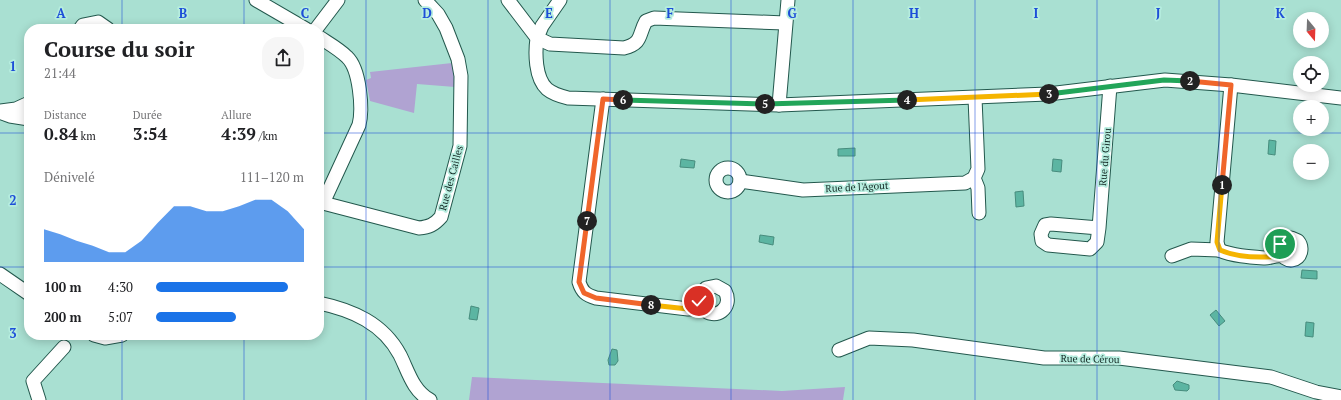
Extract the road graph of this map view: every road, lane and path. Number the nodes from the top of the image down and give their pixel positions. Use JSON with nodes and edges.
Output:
{"nodes":[{"id":1,"x":256,"y":0,"type":"edge"},
{"id":2,"x":338,"y":0,"type":"edge"},
{"id":3,"x":425,"y":0,"type":"edge"},
{"id":4,"x":508,"y":0,"type":"edge"},
{"id":5,"x":560,"y":0,"type":"edge"},
{"id":6,"x":788,"y":0,"type":"edge"},
{"id":7,"x":785,"y":23,"type":"junction"},
{"id":8,"x":88,"y":24,"type":"edge"},
{"id":9,"x":101,"y":24,"type":"edge"},
{"id":10,"x":297,"y":24,"type":"edge"},
{"id":11,"x":320,"y":24,"type":"edge"},
{"id":12,"x":537,"y":38,"type":"junction"},
{"id":13,"x":324,"y":41,"type":"edge"},
{"id":14,"x":1231,"y":85,"type":"junction"},
{"id":15,"x":1110,"y":86,"type":"junction"},
{"id":16,"x":975,"y":98,"type":"junction"},
{"id":17,"x":1341,"y":98,"type":"edge"},
{"id":18,"x":603,"y":99,"type":"junction"},
{"id":19,"x":24,"y":105,"type":"edge"},
{"id":20,"x":779,"y":105,"type":"junction"},
{"id":21,"x":0,"y":111,"type":"edge"},
{"id":22,"x":24,"y":119,"type":"edge"},
{"id":23,"x":974,"y":178,"type":"junction"},
{"id":24,"x":740,"y":181,"type":"dead end"},
{"id":25,"x":324,"y":196,"type":"edge"},
{"id":26,"x":324,"y":203,"type":"edge"},
{"id":27,"x":979,"y":213,"type":"dead end"},
{"id":28,"x":1099,"y":228,"type":"dead end"},
{"id":29,"x":1220,"y":250,"type":"junction"},
{"id":30,"x":1172,"y":256,"type":"dead end"},
{"id":31,"x":1282,"y":256,"type":"dead end"},
{"id":32,"x":0,"y":274,"type":"edge"},
{"id":33,"x":24,"y":291,"type":"edge"},
{"id":34,"x":324,"y":304,"type":"edge"},
{"id":35,"x":702,"y":308,"type":"dead end"},
{"id":36,"x":64,"y":346,"type":"dead end"},
{"id":37,"x":839,"y":350,"type":"dead end"},
{"id":38,"x":1341,"y":397,"type":"edge"},
{"id":39,"x":39,"y":400,"type":"edge"},
{"id":40,"x":430,"y":400,"type":"edge"}],
"edges":[{"from":1,"to":10,"type":"street"},
{"from":2,"to":11,"type":"street"},
{"from":3,"to":26,"type":"street","name":"Rue des Cailles"},
{"from":4,"to":12,"type":"street"},
{"from":5,"to":12,"type":"street"},
{"from":6,"to":7,"type":"street"},
{"from":7,"to":12,"type":"street"},
{"from":7,"to":20,"type":"street"},
{"from":8,"to":9,"type":"street"},
{"from":12,"to":18,"type":"street"},
{"from":13,"to":25,"type":"street","name":"Rue des Cailles"},
{"from":14,"to":15,"type":"street"},
{"from":14,"to":17,"type":"street"},
{"from":14,"to":29,"type":"street"},
{"from":15,"to":16,"type":"street"},
{"from":15,"to":28,"type":"street","name":"Rue du Girou"},
{"from":16,"to":20,"type":"street"},
{"from":16,"to":23,"type":"street"},
{"from":18,"to":20,"type":"street"},
{"from":18,"to":35,"type":"street"},
{"from":19,"to":21,"type":"street"},
{"from":21,"to":22,"type":"street"},
{"from":23,"to":24,"type":"street","name":"Rue de l'Agout"},
{"from":23,"to":27,"type":"street"},
{"from":29,"to":30,"type":"street"},
{"from":29,"to":31,"type":"street"},
{"from":32,"to":33,"type":"street"},
{"from":34,"to":40,"type":"street"},
{"from":36,"to":39,"type":"street"},
{"from":37,"to":38,"type":"street","name":"Rue de Cérou"}]}
